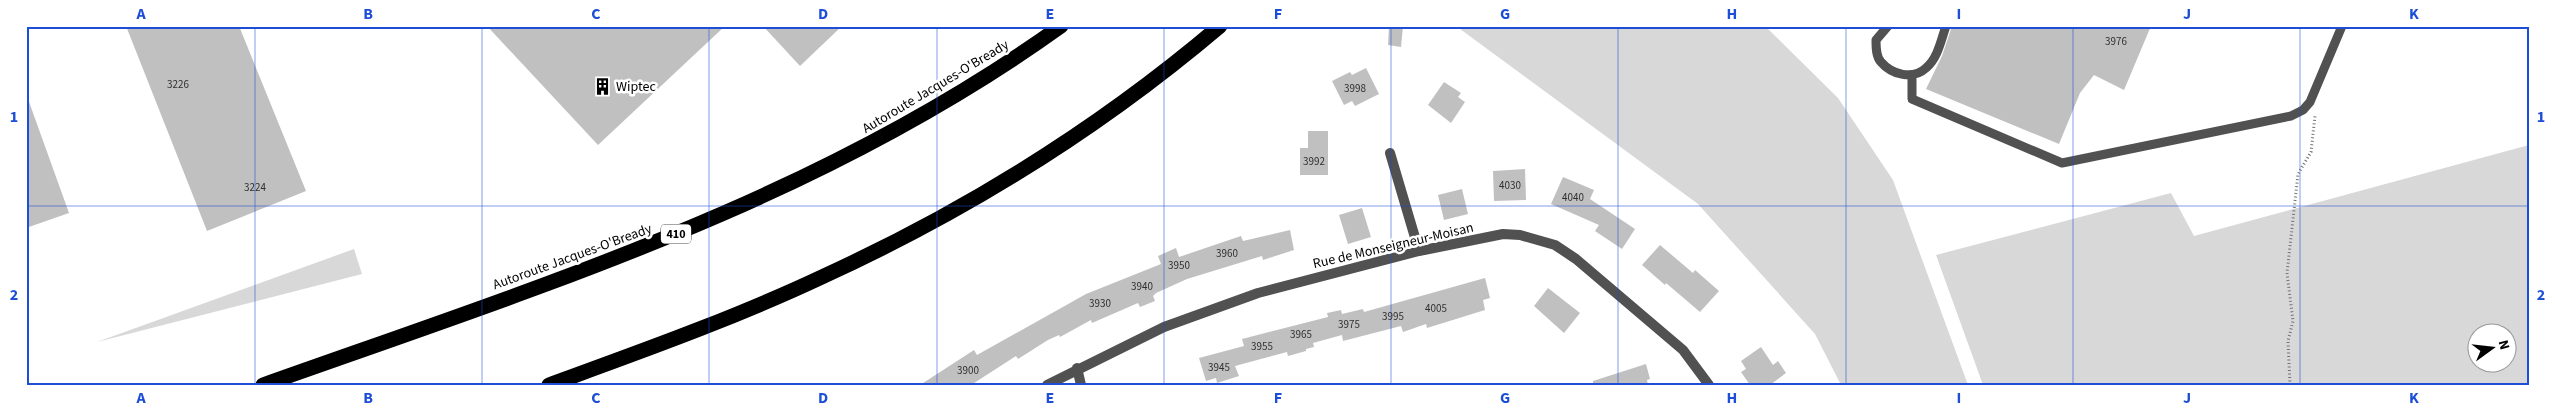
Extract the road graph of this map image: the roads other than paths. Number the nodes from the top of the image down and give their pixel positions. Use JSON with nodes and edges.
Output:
{"nodes":[{"id":1,"x":1061,"y":26,"type":"edge"},
{"id":2,"x":1220,"y":26,"type":"edge"},
{"id":3,"x":1888,"y":26,"type":"edge"},
{"id":4,"x":1946,"y":26,"type":"edge"},
{"id":5,"x":2342,"y":26,"type":"edge"},
{"id":6,"x":1912,"y":76,"type":"junction"},
{"id":7,"x":1390,"y":153,"type":"dead end"},
{"id":8,"x":1419,"y":251,"type":"junction"},
{"id":9,"x":1077,"y":368,"type":"junction"},
{"id":10,"x":263,"y":385,"type":"edge"},
{"id":11,"x":549,"y":385,"type":"edge"},
{"id":12,"x":1047,"y":385,"type":"edge"},
{"id":13,"x":1081,"y":385,"type":"edge"},
{"id":14,"x":1709,"y":385,"type":"edge"}],
"edges":[{"from":1,"to":10,"type":"highway","name":"Autoroute Jacques-O'Bready","number":"410"},
{"from":2,"to":11,"type":"highway"},
{"from":3,"to":6,"type":"lane"},
{"from":4,"to":6,"type":"lane"},
{"from":5,"to":6,"type":"lane"},
{"from":7,"to":8,"type":"street"},
{"from":8,"to":9,"type":"street","name":"Rue de Monseigneur-Moisan"},
{"from":8,"to":14,"type":"street","name":"Rue de Monseigneur-Moisan"},
{"from":9,"to":12,"type":"street","name":"Rue de Monseigneur-Moisan"},
{"from":9,"to":13,"type":"street"}]}
